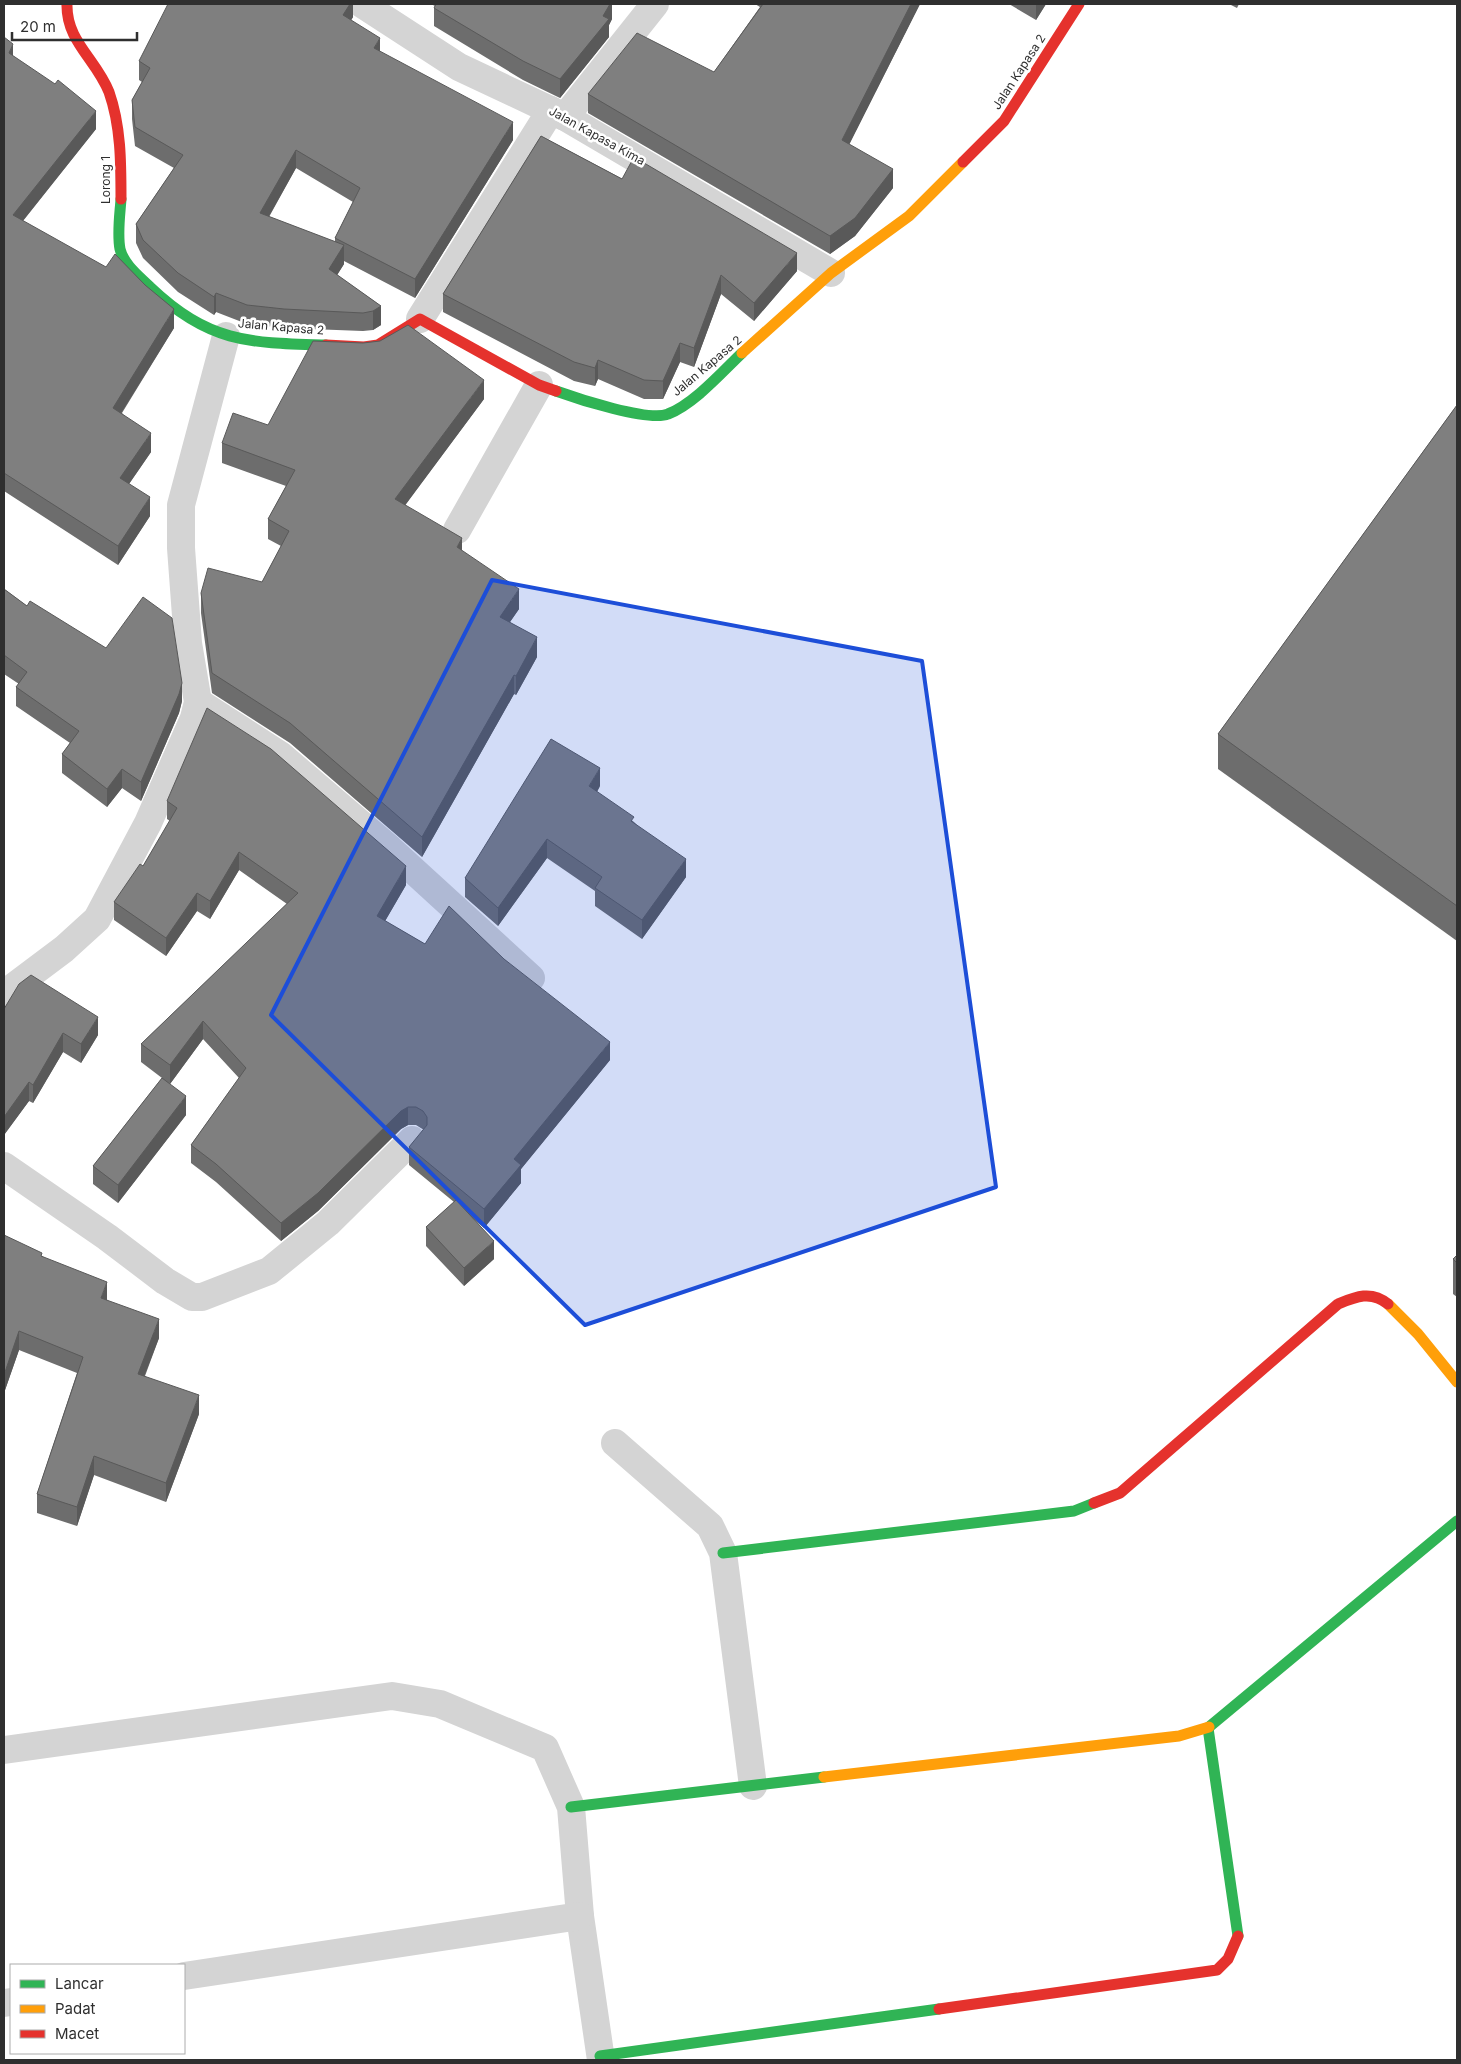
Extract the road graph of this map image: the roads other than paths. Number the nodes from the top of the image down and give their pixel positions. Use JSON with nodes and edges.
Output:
{"nodes":[{"id":1,"x":67,"y":4,"type":"edge"},
{"id":2,"x":362,"y":4,"type":"edge"},
{"id":3,"x":655,"y":4,"type":"edge"},
{"id":4,"x":1079,"y":4,"type":"edge"},
{"id":5,"x":558,"y":113,"type":"junction"},
{"id":6,"x":831,"y":273,"type":"junction"},
{"id":7,"x":420,"y":319,"type":"junction"},
{"id":8,"x":216,"y":332,"type":"junction"},
{"id":9,"x":539,"y":384,"type":"junction"},
{"id":10,"x":457,"y":530,"type":"dead end"},
{"id":11,"x":198,"y":702,"type":"junction"},
{"id":12,"x":531,"y":978,"type":"edge"},
{"id":13,"x":4,"y":994,"type":"edge"},
{"id":14,"x":412,"y":1140,"type":"edge"},
{"id":15,"x":4,"y":1166,"type":"edge"},
{"id":16,"x":1457,"y":1382,"type":"edge"},
{"id":17,"x":615,"y":1443,"type":"dead end"},
{"id":18,"x":1457,"y":1521,"type":"edge"},
{"id":19,"x":723,"y":1553,"type":"junction"},
{"id":20,"x":1208,"y":1728,"type":"junction"},
{"id":21,"x":4,"y":1750,"type":"edge"},
{"id":22,"x":753,"y":1786,"type":"junction"},
{"id":23,"x":570,"y":1807,"type":"junction"},
{"id":24,"x":580,"y":1916,"type":"junction"},
{"id":25,"x":185,"y":1976,"type":"edge"},
{"id":26,"x":601,"y":2058,"type":"edge"}],
"edges":[{"from":1,"to":8,"type":"street","name":"Lorong 1"},
{"from":2,"to":5,"type":"street","name":"Jalan Kapasa Kima"},
{"from":3,"to":5,"type":"street"},
{"from":4,"to":6,"type":"street","name":"Jalan Kapasa 2"},
{"from":5,"to":6,"type":"street","name":"Jalan Kapasa Kima"},
{"from":5,"to":7,"type":"street"},
{"from":6,"to":9,"type":"street","name":"Jalan Kapasa 2"},
{"from":7,"to":8,"type":"street","name":"Jalan Kapasa 2"},
{"from":7,"to":9,"type":"street","name":"Jalan Kapasa 2"},
{"from":8,"to":11,"type":"street"},
{"from":9,"to":10,"type":"street"},
{"from":11,"to":12,"type":"street"},
{"from":11,"to":13,"type":"street"},
{"from":14,"to":15,"type":"street"},
{"from":16,"to":19,"type":"street"},
{"from":17,"to":19,"type":"street"},
{"from":18,"to":20,"type":"street"},
{"from":19,"to":22,"type":"street"},
{"from":20,"to":22,"type":"street"},
{"from":20,"to":26,"type":"street"},
{"from":21,"to":23,"type":"street"},
{"from":22,"to":23,"type":"street"},
{"from":23,"to":24,"type":"street"},
{"from":24,"to":25,"type":"street"},
{"from":24,"to":26,"type":"street"}]}
